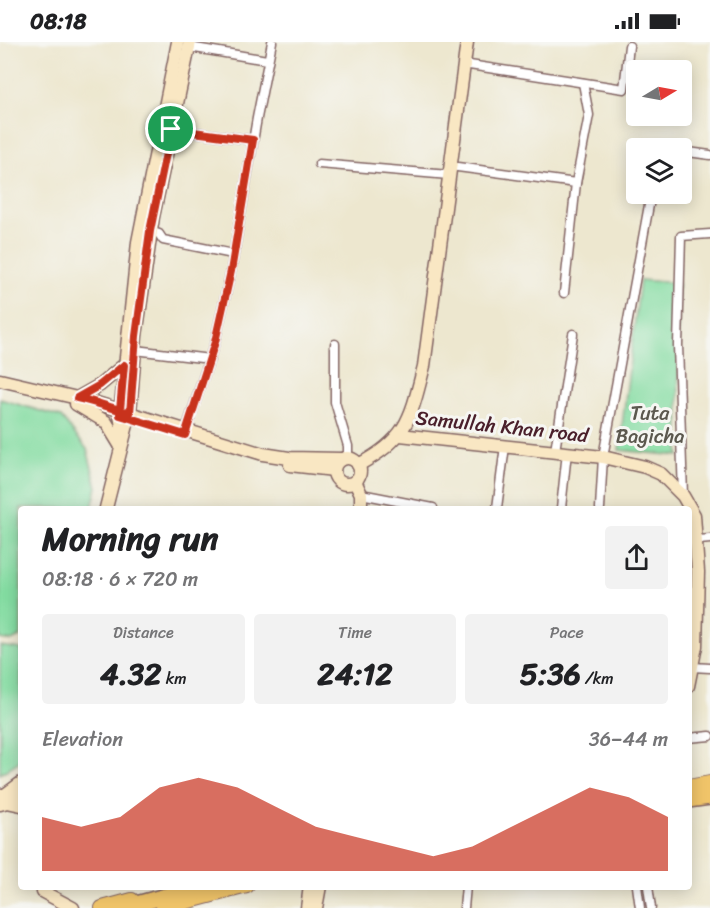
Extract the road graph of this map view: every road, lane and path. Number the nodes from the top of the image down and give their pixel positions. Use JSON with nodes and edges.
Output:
{"nodes":[{"id":1,"x":272,"y":42,"type":"edge"},
{"id":2,"x":467,"y":42,"type":"edge"},
{"id":3,"x":186,"y":44,"type":"edge"},
{"id":4,"x":629,"y":46,"type":"dead end"},
{"id":5,"x":267,"y":60,"type":"junction"},
{"id":6,"x":463,"y":63,"type":"junction"},
{"id":7,"x":584,"y":83,"type":"junction"},
{"id":8,"x":171,"y":129,"type":"junction"},
{"id":9,"x":253,"y":140,"type":"junction"},
{"id":10,"x":692,"y":153,"type":"edge"},
{"id":11,"x":710,"y":155,"type":"edge"},
{"id":12,"x":319,"y":164,"type":"dead end"},
{"id":13,"x":449,"y":170,"type":"junction"},
{"id":14,"x":576,"y":183,"type":"junction"},
{"id":15,"x":649,"y":204,"type":"edge"},
{"id":16,"x":150,"y":231,"type":"junction"},
{"id":17,"x":710,"y":234,"type":"edge"},
{"id":18,"x":233,"y":254,"type":"junction"},
{"id":19,"x":564,"y":292,"type":"dead end"},
{"id":20,"x":573,"y":334,"type":"dead end"},
{"id":21,"x":335,"y":344,"type":"dead end"},
{"id":22,"x":135,"y":350,"type":"junction"},
{"id":23,"x":210,"y":359,"type":"junction"},
{"id":24,"x":124,"y":365,"type":"junction"},
{"id":25,"x":0,"y":380,"type":"edge"},
{"id":26,"x":0,"y":387,"type":"edge"},
{"id":27,"x":77,"y":401,"type":"junction"},
{"id":28,"x":125,"y":414,"type":"junction"},
{"id":29,"x":186,"y":432,"type":"junction"},
{"id":30,"x":400,"y":435,"type":"junction"},
{"id":31,"x":122,"y":440,"type":"junction"},
{"id":32,"x":505,"y":446,"type":"junction"},
{"id":33,"x":561,"y":451,"type":"junction"},
{"id":34,"x":603,"y":457,"type":"junction"},
{"id":35,"x":344,"y":459,"type":"junction"},
{"id":36,"x":358,"y":465,"type":"junction"},
{"id":37,"x":334,"y":470,"type":"junction"},
{"id":38,"x":351,"y":483,"type":"junction"},
{"id":39,"x":683,"y":496,"type":"junction"},
{"id":40,"x":361,"y":503,"type":"edge"},
{"id":41,"x":106,"y":506,"type":"edge"},
{"id":42,"x":404,"y":506,"type":"edge"},
{"id":43,"x":498,"y":506,"type":"edge"},
{"id":44,"x":561,"y":506,"type":"edge"},
{"id":45,"x":600,"y":506,"type":"edge"},
{"id":46,"x":689,"y":506,"type":"edge"},
{"id":47,"x":692,"y":511,"type":"edge"},
{"id":48,"x":710,"y":539,"type":"edge"},
{"id":49,"x":692,"y":540,"type":"edge"},
{"id":50,"x":692,"y":646,"type":"edge"},
{"id":51,"x":692,"y":668,"type":"joint"},
{"id":52,"x":710,"y":668,"type":"edge"},
{"id":53,"x":710,"y":736,"type":"edge"},
{"id":54,"x":692,"y":738,"type":"edge"},
{"id":55,"x":710,"y":783,"type":"edge"},
{"id":56,"x":18,"y":786,"type":"edge"},
{"id":57,"x":692,"y":786,"type":"edge"},
{"id":58,"x":710,"y":792,"type":"edge"},
{"id":59,"x":692,"y":794,"type":"edge"},
{"id":60,"x":18,"y":796,"type":"edge"},
{"id":61,"x":710,"y":797,"type":"edge"},
{"id":62,"x":3,"y":799,"type":"edge"},
{"id":63,"x":692,"y":799,"type":"edge"},
{"id":64,"x":18,"y":804,"type":"edge"},
{"id":65,"x":710,"y":804,"type":"edge"},
{"id":66,"x":692,"y":806,"type":"edge"},
{"id":67,"x":18,"y":813,"type":"edge"},
{"id":68,"x":43,"y":890,"type":"edge"},
{"id":69,"x":45,"y":890,"type":"edge"},
{"id":70,"x":166,"y":890,"type":"edge"},
{"id":71,"x":187,"y":890,"type":"edge"},
{"id":72,"x":209,"y":890,"type":"edge"},
{"id":73,"x":232,"y":890,"type":"edge"},
{"id":74,"x":309,"y":890,"type":"edge"},
{"id":75,"x":319,"y":890,"type":"edge"},
{"id":76,"x":466,"y":890,"type":"edge"},
{"id":77,"x":638,"y":890,"type":"edge"},
{"id":78,"x":649,"y":890,"type":"edge"},
{"id":79,"x":49,"y":908,"type":"edge"},
{"id":80,"x":73,"y":908,"type":"edge"},
{"id":81,"x":102,"y":908,"type":"edge"},
{"id":82,"x":122,"y":908,"type":"edge"},
{"id":83,"x":144,"y":908,"type":"edge"},
{"id":84,"x":163,"y":908,"type":"edge"},
{"id":85,"x":307,"y":908,"type":"edge"},
{"id":86,"x":316,"y":908,"type":"edge"},
{"id":87,"x":464,"y":908,"type":"edge"},
{"id":88,"x":640,"y":908,"type":"edge"},
{"id":89,"x":651,"y":908,"type":"edge"}],
"edges":[{"from":1,"to":5,"type":"street"},
{"from":2,"to":6,"type":"street"},
{"from":3,"to":5,"type":"street"},
{"from":3,"to":8,"type":"street"},
{"from":3,"to":24,"type":"street"},
{"from":4,"to":7,"type":"street"},
{"from":5,"to":9,"type":"street"},
{"from":6,"to":7,"type":"street"},
{"from":6,"to":13,"type":"street"},
{"from":7,"to":14,"type":"street"},
{"from":8,"to":9,"type":"street"},
{"from":8,"to":16,"type":"street"},
{"from":9,"to":18,"type":"street"},
{"from":10,"to":11,"type":"street"},
{"from":12,"to":13,"type":"street"},
{"from":13,"to":14,"type":"street"},
{"from":13,"to":30,"type":"street"},
{"from":14,"to":19,"type":"street"},
{"from":15,"to":34,"type":"street"},
{"from":16,"to":18,"type":"street"},
{"from":16,"to":22,"type":"street"},
{"from":17,"to":39,"type":"street"},
{"from":18,"to":23,"type":"street"},
{"from":20,"to":33,"type":"street"},
{"from":21,"to":35,"type":"street"},
{"from":22,"to":23,"type":"street"},
{"from":22,"to":28,"type":"street"},
{"from":23,"to":29,"type":"street"},
{"from":24,"to":27,"type":"street"},
{"from":24,"to":28,"type":"street"},
{"from":25,"to":27,"type":"street"},
{"from":26,"to":27,"type":"street"},
{"from":27,"to":28,"type":"street"},
{"from":27,"to":31,"type":"street"},
{"from":28,"to":29,"type":"street"},
{"from":28,"to":31,"type":"street"},
{"from":29,"to":35,"type":"street"},
{"from":29,"to":37,"type":"street"},
{"from":30,"to":32,"type":"street","name":"Samullah Khan road"},
{"from":30,"to":36,"type":"street"},
{"from":31,"to":41,"type":"street"},
{"from":32,"to":33,"type":"street","name":"Samullah Khan road"},
{"from":32,"to":43,"type":"street"},
{"from":33,"to":34,"type":"street","name":"Samullah Khan road"},
{"from":33,"to":44,"type":"street"},
{"from":34,"to":39,"type":"street","name":"Samullah Khan road"},
{"from":34,"to":45,"type":"street"},
{"from":35,"to":36,"type":"street"},
{"from":35,"to":37,"type":"street"},
{"from":36,"to":38,"type":"street"},
{"from":37,"to":38,"type":"street"},
{"from":38,"to":40,"type":"street"},
{"from":39,"to":46,"type":"street","name":"Samullah Khan road"},
{"from":40,"to":42,"type":"street"},
{"from":47,"to":49,"type":"street","name":"Samullah Khan road"},
{"from":48,"to":49,"type":"street"},
{"from":49,"to":50,"type":"street","name":"Samullah Khan road"},
{"from":50,"to":51,"type":"street","name":"Samullah Khan road"},
{"from":51,"to":52,"type":"street"},
{"from":53,"to":54,"type":"street"},
{"from":55,"to":57,"type":"main road"},
{"from":56,"to":62,"type":"street"},
{"from":58,"to":59,"type":"highway"},
{"from":60,"to":62,"type":"street"},
{"from":61,"to":63,"type":"highway"},
{"from":62,"to":64,"type":"street"},
{"from":62,"to":67,"type":"street"},
{"from":65,"to":66,"type":"main road"},
{"from":68,"to":79,"type":"street"},
{"from":69,"to":80,"type":"street"},
{"from":70,"to":81,"type":"main road"},
{"from":71,"to":82,"type":"highway"},
{"from":72,"to":83,"type":"highway"},
{"from":73,"to":84,"type":"main road"},
{"from":74,"to":85,"type":"street"},
{"from":75,"to":86,"type":"street"},
{"from":76,"to":87,"type":"street"},
{"from":77,"to":88,"type":"street"},
{"from":78,"to":89,"type":"street"}]}
